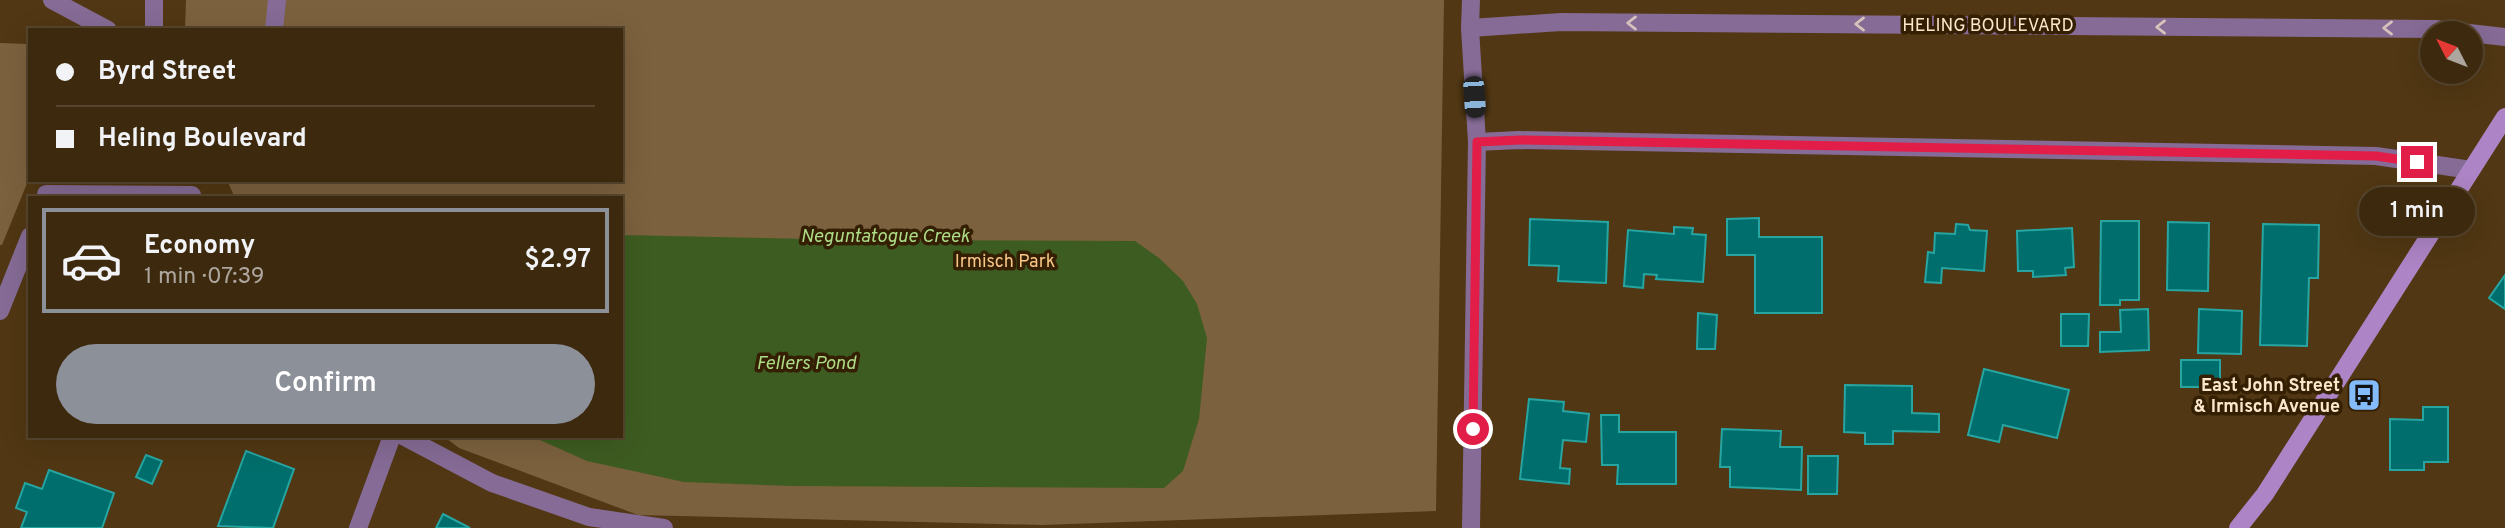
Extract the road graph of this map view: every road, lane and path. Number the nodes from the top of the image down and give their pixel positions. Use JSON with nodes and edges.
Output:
{"nodes":[{"id":1,"x":52,"y":0,"type":"edge"},
{"id":2,"x":155,"y":0,"type":"edge"},
{"id":3,"x":277,"y":0,"type":"edge"},
{"id":4,"x":1471,"y":0,"type":"edge"},
{"id":5,"x":104,"y":28,"type":"edge"},
{"id":6,"x":154,"y":28,"type":"edge"},
{"id":7,"x":274,"y":28,"type":"edge"},
{"id":8,"x":1470,"y":28,"type":"junction"},
{"id":9,"x":2505,"y":37,"type":"edge"},
{"id":10,"x":2505,"y":117,"type":"edge"},
{"id":11,"x":1477,"y":142,"type":"junction"},
{"id":12,"x":2471,"y":170,"type":"junction"},
{"id":13,"x":48,"y":191,"type":"edge"},
{"id":14,"x":191,"y":191,"type":"edge"},
{"id":15,"x":28,"y":241,"type":"edge"},
{"id":16,"x":0,"y":311,"type":"edge"},
{"id":17,"x":391,"y":438,"type":"edge"},
{"id":18,"x":407,"y":438,"type":"edge"},
{"id":19,"x":358,"y":528,"type":"edge"},
{"id":20,"x":664,"y":528,"type":"edge"},
{"id":21,"x":1471,"y":528,"type":"edge"},
{"id":22,"x":2238,"y":528,"type":"edge"}],
"edges":[{"from":1,"to":5,"type":"street"},
{"from":2,"to":6,"type":"street"},
{"from":3,"to":7,"type":"street"},
{"from":4,"to":8,"type":"street"},
{"from":9,"to":8,"type":"street","name":"HELING BOULEVARD","one_way":true},
{"from":8,"to":11,"type":"street"},
{"from":10,"to":12,"type":"street"},
{"from":11,"to":12,"type":"street"},
{"from":11,"to":21,"type":"street"},
{"from":12,"to":22,"type":"street"},
{"from":13,"to":14,"type":"street"},
{"from":15,"to":16,"type":"street"},
{"from":17,"to":19,"type":"street"},
{"from":18,"to":20,"type":"street"}]}
